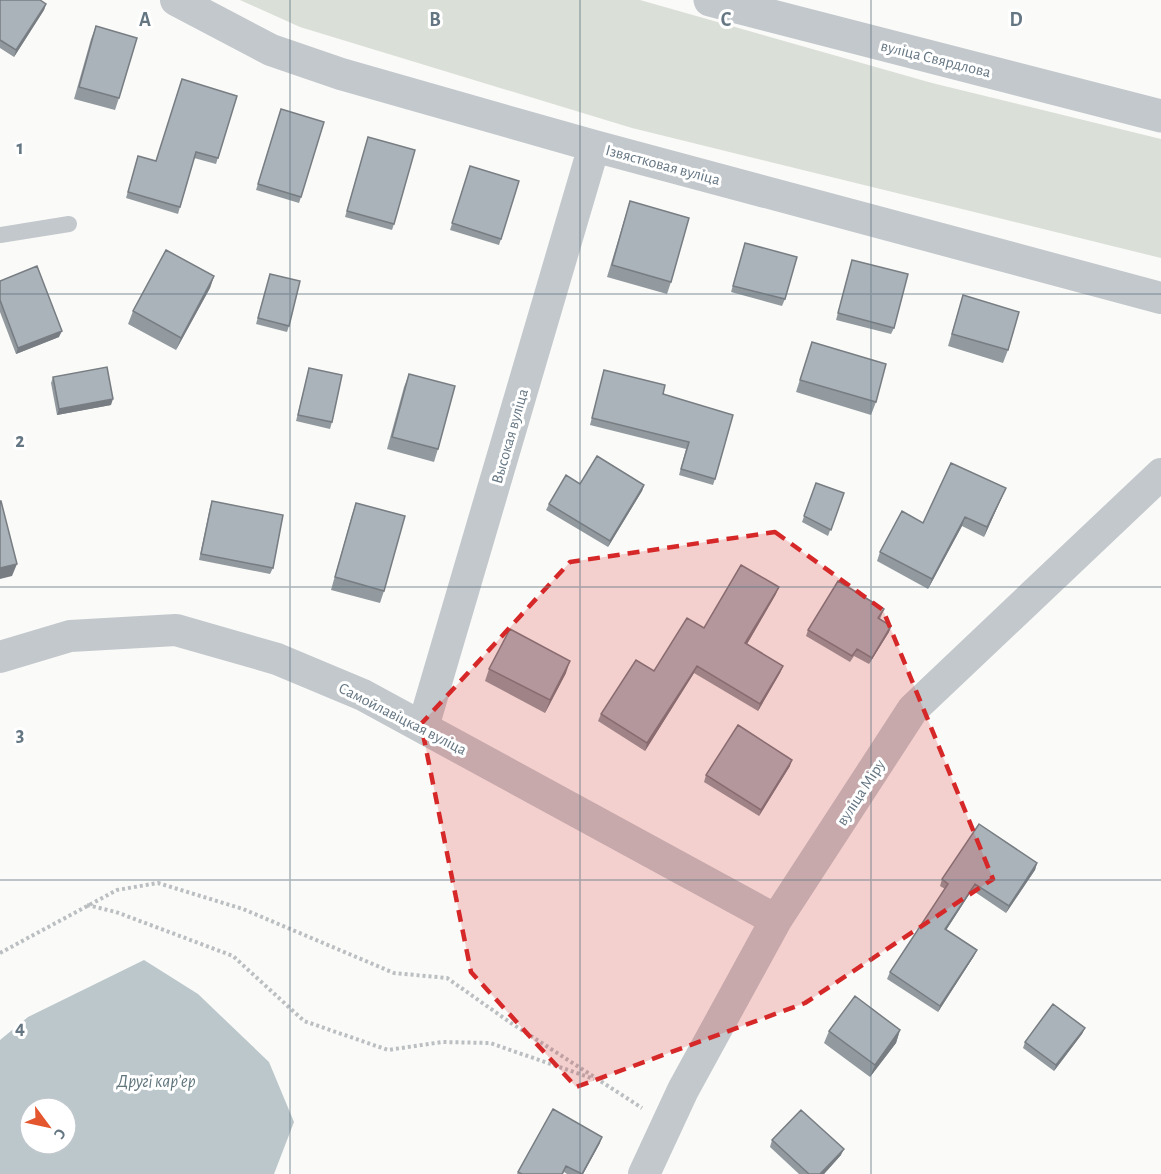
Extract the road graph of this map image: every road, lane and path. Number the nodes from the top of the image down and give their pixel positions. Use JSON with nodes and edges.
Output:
{"nodes":[{"id":1,"x":176,"y":0,"type":"edge"},
{"id":2,"x":710,"y":0,"type":"edge"},
{"id":3,"x":1161,"y":116,"type":"edge"},
{"id":4,"x":594,"y":146,"type":"junction"},
{"id":5,"x":69,"y":224,"type":"dead end"},
{"id":6,"x":0,"y":235,"type":"edge"},
{"id":7,"x":1161,"y":298,"type":"edge"},
{"id":8,"x":1161,"y":474,"type":"edge"},
{"id":9,"x":0,"y":657,"type":"edge"},
{"id":10,"x":423,"y":727,"type":"junction"},
{"id":11,"x":87,"y":905,"type":"junction"},
{"id":12,"x":776,"y":920,"type":"junction"},
{"id":13,"x":0,"y":953,"type":"edge"},
{"id":14,"x":601,"y":1081,"type":"junction"},
{"id":15,"x":668,"y":1125,"type":"junction"},
{"id":16,"x":644,"y":1174,"type":"edge"}],
"edges":[{"from":1,"to":4,"type":"street","name":"Ізвястковая вуліца"},
{"from":2,"to":3,"type":"street","name":"вуліца Свярдлова"},
{"from":4,"to":7,"type":"street","name":"Ізвястковая вуліца"},
{"from":4,"to":10,"type":"street","name":"Высокая вуліца"},
{"from":5,"to":6,"type":"lane"},
{"from":8,"to":12,"type":"street","name":"вуліца Міру"},
{"from":9,"to":10,"type":"street","name":"Самойлавіцкая вуліца"},
{"from":10,"to":12,"type":"street","name":"Самойлавіцкая вуліца"},
{"from":11,"to":13,"type":"path"},
{"from":11,"to":14,"type":"path"},
{"from":11,"to":14,"type":"path"},
{"from":12,"to":15,"type":"street","name":"вуліца Міру"},
{"from":14,"to":15,"type":"path"},
{"from":15,"to":16,"type":"street","name":"вуліца Міру"}]}
